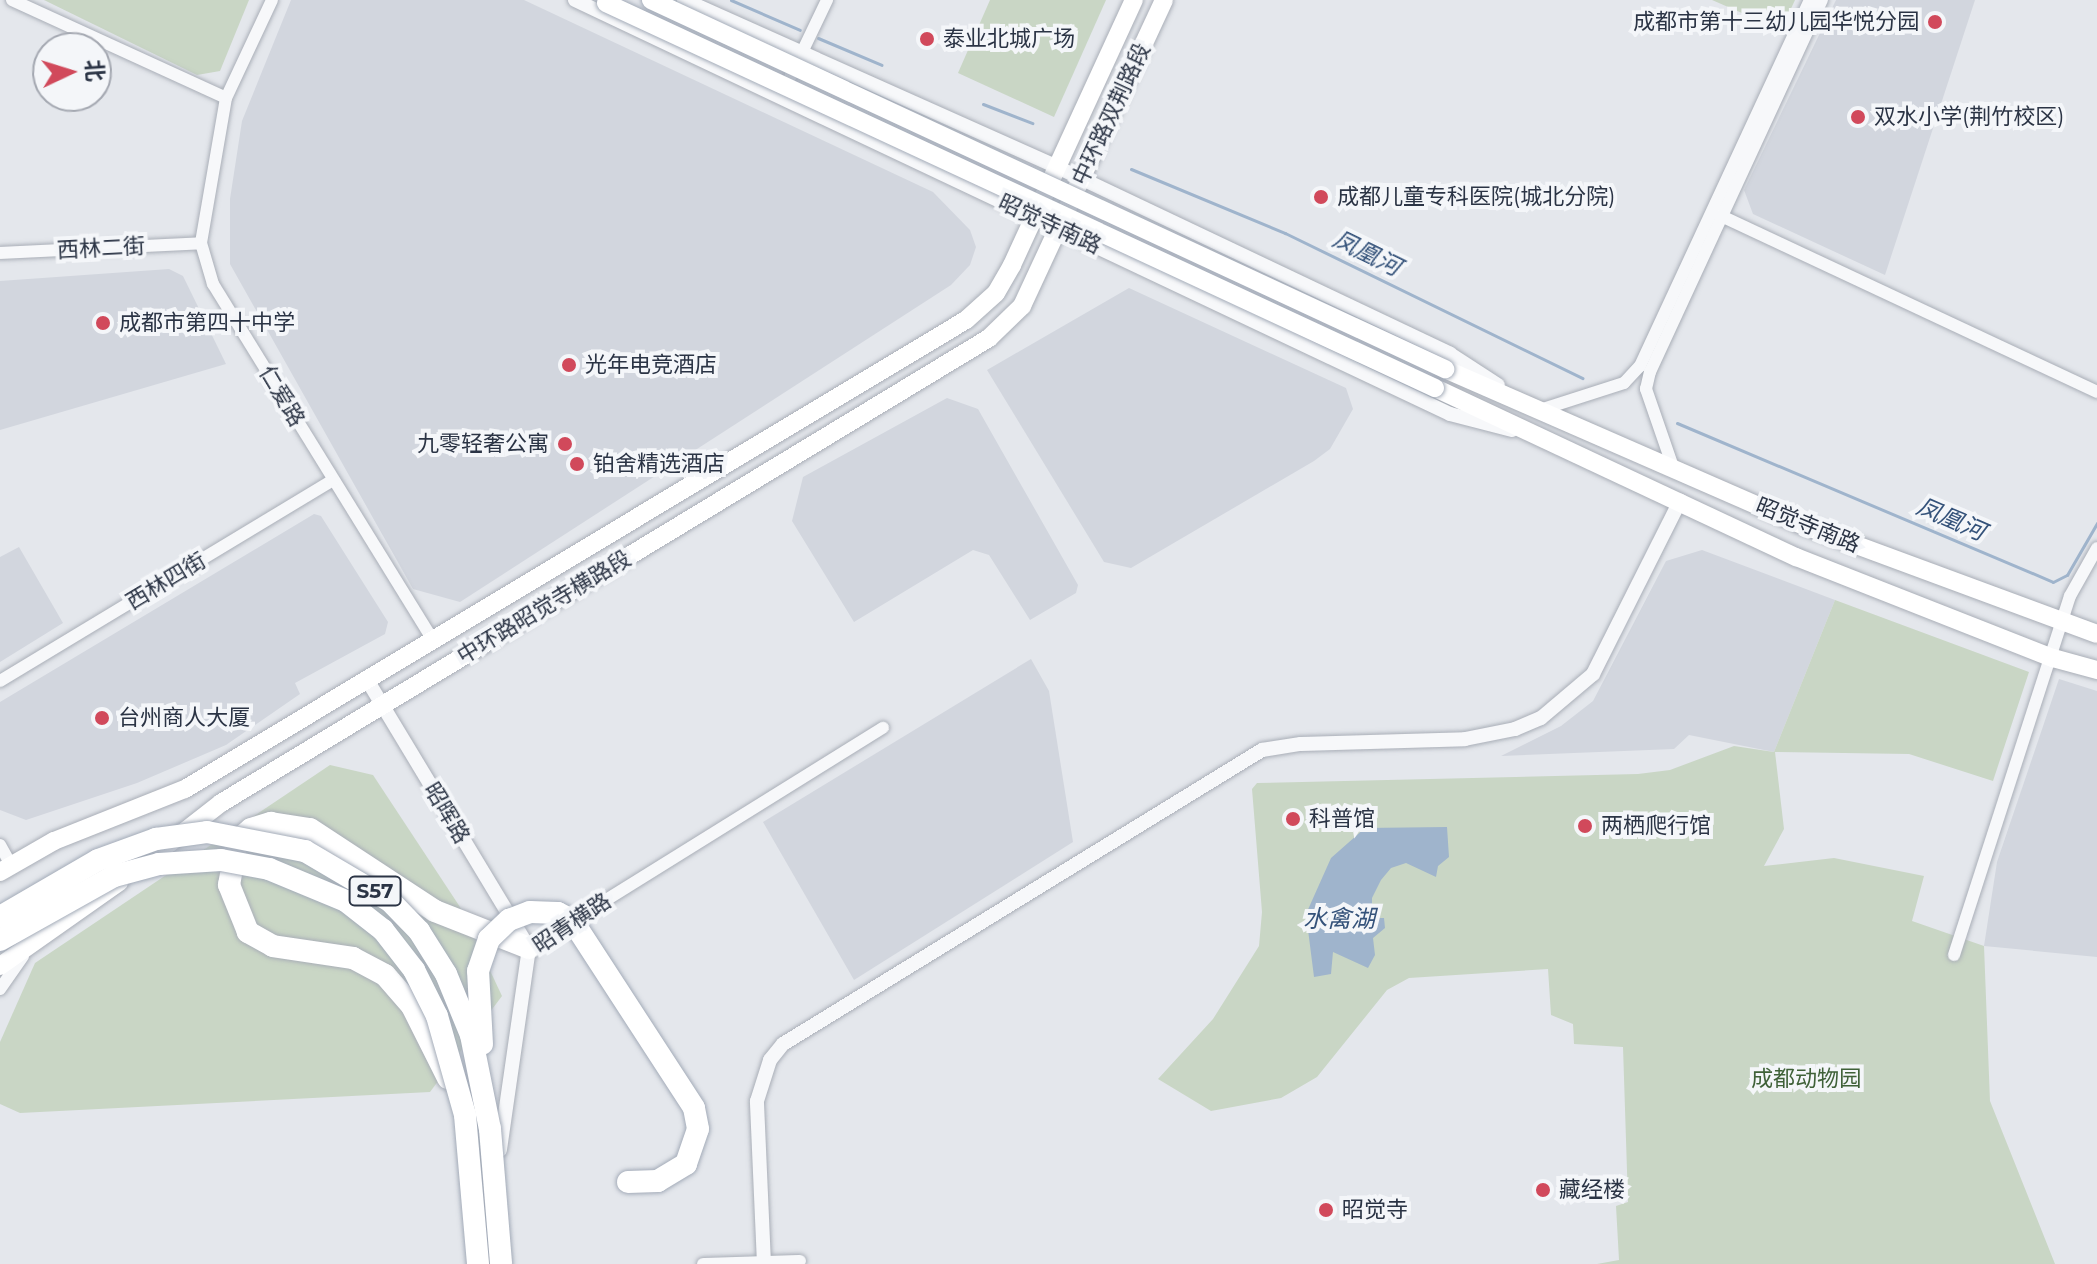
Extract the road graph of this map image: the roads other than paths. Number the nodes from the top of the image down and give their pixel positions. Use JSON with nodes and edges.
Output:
{"nodes":[{"id":1,"x":12,"y":0,"type":"edge"},
{"id":2,"x":272,"y":0,"type":"edge"},
{"id":3,"x":575,"y":0,"type":"edge"},
{"id":4,"x":651,"y":0,"type":"edge"},
{"id":5,"x":684,"y":0,"type":"edge"},
{"id":6,"x":827,"y":0,"type":"edge"},
{"id":7,"x":1134,"y":0,"type":"edge"},
{"id":8,"x":1164,"y":0,"type":"edge"},
{"id":9,"x":1810,"y":0,"type":"edge"},
{"id":10,"x":1822,"y":0,"type":"edge"},
{"id":11,"x":602,"y":2,"type":"edge"},
{"id":12,"x":800,"y":54,"type":"junction"},
{"id":13,"x":226,"y":98,"type":"junction"},
{"id":14,"x":780,"y":98,"type":"junction"},
{"id":15,"x":1057,"y":167,"type":"junction"},
{"id":16,"x":1081,"y":179,"type":"junction"},
{"id":17,"x":1717,"y":214,"type":"junction"},
{"id":18,"x":1035,"y":217,"type":"junction"},
{"id":19,"x":1059,"y":229,"type":"junction"},
{"id":20,"x":201,"y":243,"type":"junction"},
{"id":21,"x":0,"y":253,"type":"edge"},
{"id":22,"x":2097,"y":392,"type":"edge"},
{"id":23,"x":1534,"y":406,"type":"junction"},
{"id":24,"x":1531,"y":435,"type":"junction"},
{"id":25,"x":1673,"y":467,"type":"junction"},
{"id":26,"x":333,"y":480,"type":"junction"},
{"id":27,"x":1680,"y":501,"type":"junction"},
{"id":28,"x":2097,"y":548,"type":"edge"},
{"id":29,"x":2064,"y":624,"type":"junction"},
{"id":30,"x":2097,"y":634,"type":"edge"},
{"id":31,"x":432,"y":639,"type":"junction"},
{"id":32,"x":2053,"y":658,"type":"junction"},
{"id":33,"x":2097,"y":670,"type":"edge"},
{"id":34,"x":366,"y":678,"type":"junction"},
{"id":35,"x":0,"y":681,"type":"edge"},
{"id":36,"x":381,"y":704,"type":"junction"},
{"id":37,"x":883,"y":728,"type":"dead end"},
{"id":38,"x":0,"y":845,"type":"edge"},
{"id":39,"x":6,"y":869,"type":"edge"},
{"id":40,"x":0,"y":917,"type":"edge"},
{"id":41,"x":0,"y":940,"type":"edge"},
{"id":42,"x":529,"y":948,"type":"junction"},
{"id":43,"x":28,"y":950,"type":"junction"},
{"id":44,"x":1954,"y":955,"type":"dead end"},
{"id":45,"x":0,"y":966,"type":"edge"},
{"id":46,"x":0,"y":989,"type":"edge"},
{"id":47,"x":465,"y":1115,"type":"junction"},
{"id":48,"x":490,"y":1129,"type":"junction"},
{"id":49,"x":628,"y":1182,"type":"dead end"},
{"id":50,"x":800,"y":1261,"type":"dead end"},
{"id":51,"x":764,"y":1263,"type":"edge"},
{"id":52,"x":478,"y":1264,"type":"edge"},
{"id":53,"x":489,"y":1264,"type":"edge"},
{"id":54,"x":501,"y":1264,"type":"edge"},
{"id":55,"x":703,"y":1264,"type":"edge"}],
"edges":[{"from":1,"to":13,"type":"street"},
{"from":2,"to":13,"type":"street","name":"仁爱路"},
{"from":3,"to":14,"type":"street","name":"昭觉寺南路"},
{"from":4,"to":23,"type":"main road","name":"昭觉寺南路","bridge":true},
{"from":5,"to":12,"type":"street","name":"昭觉寺南路"},
{"from":6,"to":12,"type":"street"},
{"from":7,"to":15,"type":"main road","name":"中环路双荆路段"},
{"from":8,"to":16,"type":"main road","name":"中环路双荆路段"},
{"from":9,"to":17,"type":"street"},
{"from":10,"to":17,"type":"street"},
{"from":11,"to":24,"type":"main road","name":"昭觉寺南路","bridge":true},
{"from":12,"to":14,"type":"street"},
{"from":12,"to":15,"type":"street","name":"昭觉寺南路"},
{"from":13,"to":20,"type":"street","name":"仁爱路"},
{"from":14,"to":18,"type":"street","name":"昭觉寺南路"},
{"from":15,"to":16,"type":"street","name":"昭觉寺南路"},
{"from":15,"to":18,"type":"main road","name":"中环路双荆路段"},
{"from":16,"to":19,"type":"main road","name":"中环路双荆路段"},
{"from":16,"to":23,"type":"street","name":"昭觉寺南路"},
{"from":17,"to":22,"type":"street"},
{"from":17,"to":23,"type":"street"},
{"from":17,"to":25,"type":"street"},
{"from":18,"to":19,"type":"street","name":"昭觉寺南路"},
{"from":18,"to":31,"type":"main road","name":"中环路昭觉寺横路段"},
{"from":19,"to":24,"type":"street","name":"昭觉寺南路"},
{"from":19,"to":36,"type":"main road","name":"中环路昭觉寺横路段"},
{"from":20,"to":21,"type":"street","name":"西林二街"},
{"from":20,"to":26,"type":"street","name":"仁爱路"},
{"from":23,"to":25,"type":"main road","name":"昭觉寺南路"},
{"from":24,"to":27,"type":"main road","name":"昭觉寺南路"},
{"from":25,"to":29,"type":"main road","name":"昭觉寺南路"},
{"from":26,"to":31,"type":"street","name":"仁爱路"},
{"from":26,"to":35,"type":"street","name":"西林四街"},
{"from":27,"to":32,"type":"main road","name":"昭觉寺南路"},
{"from":27,"to":51,"type":"street"},
{"from":28,"to":29,"type":"street"},
{"from":29,"to":30,"type":"main road","name":"昭觉寺南路"},
{"from":29,"to":32,"type":"street"},
{"from":31,"to":34,"type":"main road","name":"中环路昭觉寺横路段"},
{"from":32,"to":33,"type":"main road","name":"昭觉寺南路"},
{"from":32,"to":44,"type":"street"},
{"from":34,"to":36,"type":"street","name":"昭晖路"},
{"from":34,"to":39,"type":"main road","name":"中环路昭觉寺横路段"},
{"from":36,"to":42,"type":"street","name":"昭晖路"},
{"from":36,"to":43,"type":"main road","name":"中环路昭觉寺横路段"},
{"from":37,"to":42,"type":"street","name":"昭青横路"},
{"from":38,"to":39,"type":"street"},
{"from":40,"to":48,"type":"highway","number":"S57","bridge":true},
{"from":41,"to":47,"type":"highway","number":"S57","bridge":true},
{"from":42,"to":47,"type":"highway","bridge":true},
{"from":42,"to":53,"type":"street","name":"昭青横路"},
{"from":43,"to":45,"type":"main road","name":"中环路昭觉寺横路段"},
{"from":43,"to":46,"type":"street"},
{"from":47,"to":52,"type":"highway","number":"S57","bridge":true},
{"from":48,"to":49,"type":"highway","bridge":true},
{"from":48,"to":54,"type":"highway","number":"S57","bridge":true},
{"from":50,"to":51,"type":"street"},
{"from":51,"to":55,"type":"street"}]}
